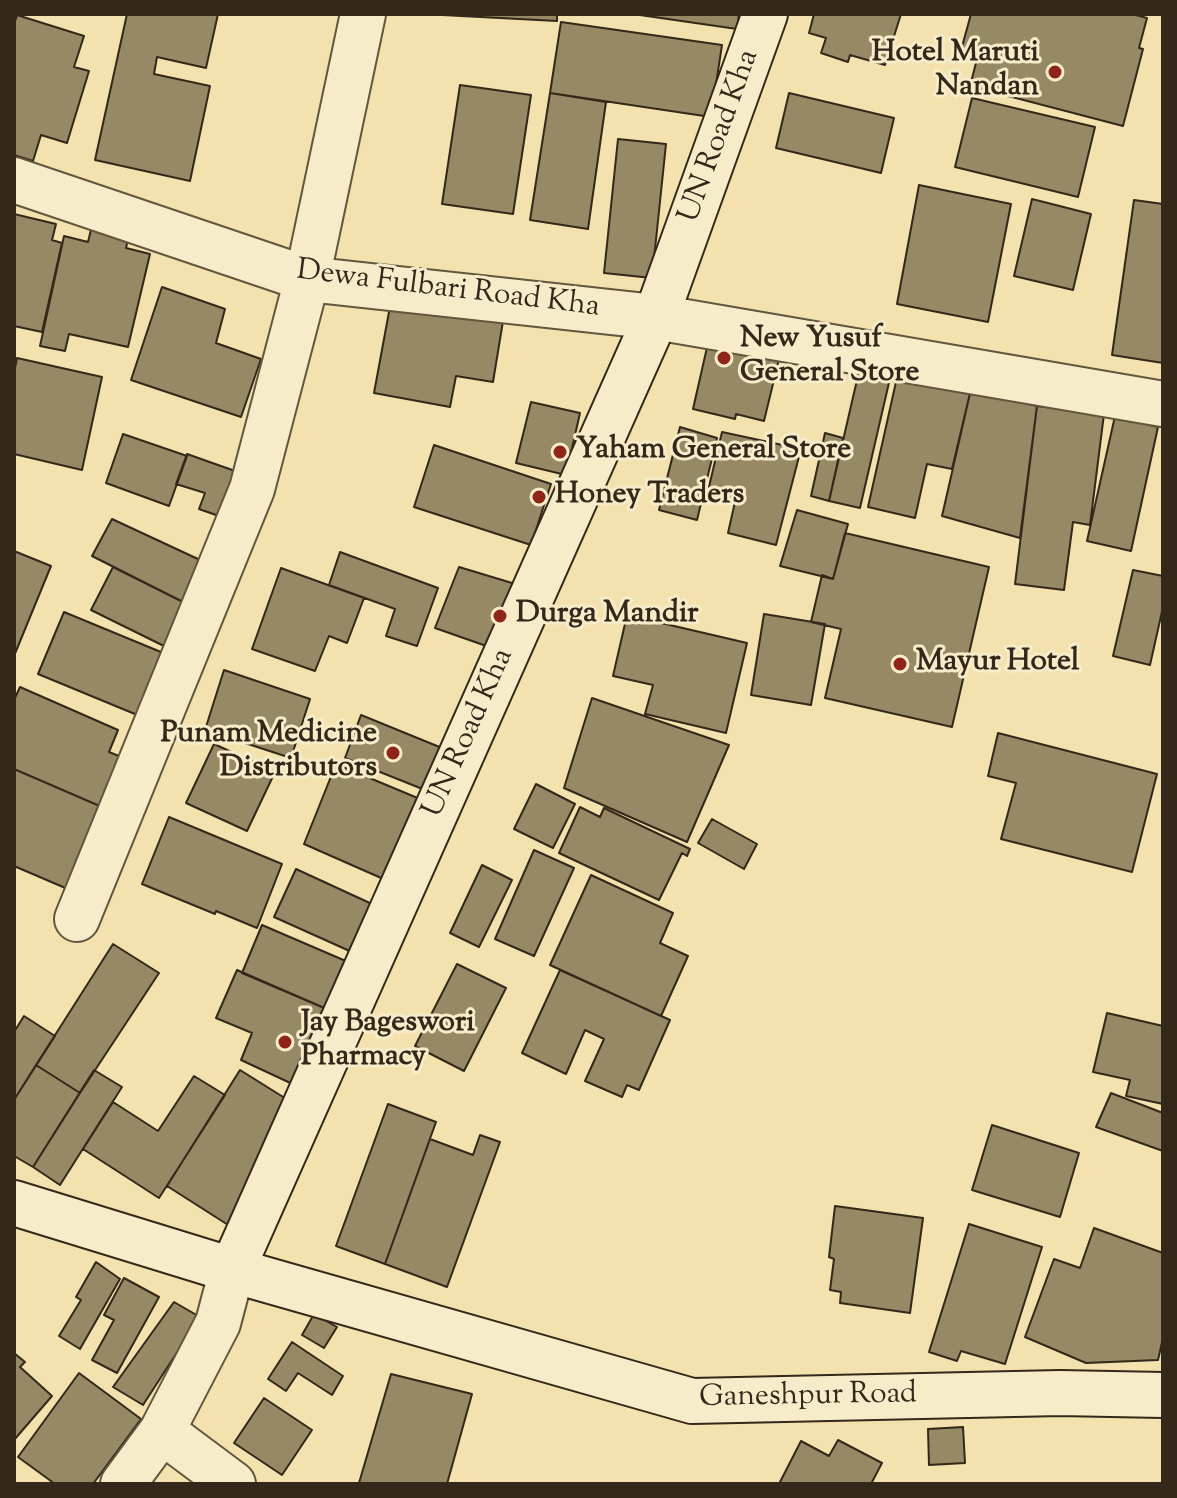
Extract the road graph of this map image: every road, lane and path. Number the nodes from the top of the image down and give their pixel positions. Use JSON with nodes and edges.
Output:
{"nodes":[{"id":1,"x":363,"y":14,"type":"edge"},
{"id":2,"x":765,"y":14,"type":"edge"},
{"id":3,"x":14,"y":180,"type":"edge"},
{"id":4,"x":307,"y":279,"type":"junction"},
{"id":5,"x":656,"y":317,"type":"junction"},
{"id":6,"x":1163,"y":404,"type":"edge"},
{"id":7,"x":77,"y":919,"type":"dead end"},
{"id":8,"x":14,"y":1203,"type":"edge"},
{"id":9,"x":232,"y":1270,"type":"junction"},
{"id":10,"x":1163,"y":1395,"type":"edge"},
{"id":11,"x":162,"y":1431,"type":"junction"},
{"id":12,"x":123,"y":1484,"type":"edge"},
{"id":13,"x":233,"y":1484,"type":"edge"}],
"edges":[{"from":1,"to":4,"type":"street"},
{"from":2,"to":5,"type":"street","name":"UN Road Kha"},
{"from":3,"to":4,"type":"street","name":"Dewa Fulbari Road Kha"},
{"from":4,"to":5,"type":"street","name":"Dewa Fulbari Road Kha"},
{"from":4,"to":7,"type":"street"},
{"from":5,"to":6,"type":"street","name":"Dewa Fulbari Road Kha"},
{"from":5,"to":9,"type":"street","name":"UN Road Kha"},
{"from":8,"to":9,"type":"street","name":"Ganeshpur Road"},
{"from":9,"to":10,"type":"street","name":"Ganeshpur Road"},
{"from":9,"to":11,"type":"street","name":"UN Road Kha"},
{"from":11,"to":12,"type":"street","name":"UN Road Kha"},
{"from":11,"to":13,"type":"street"}]}
